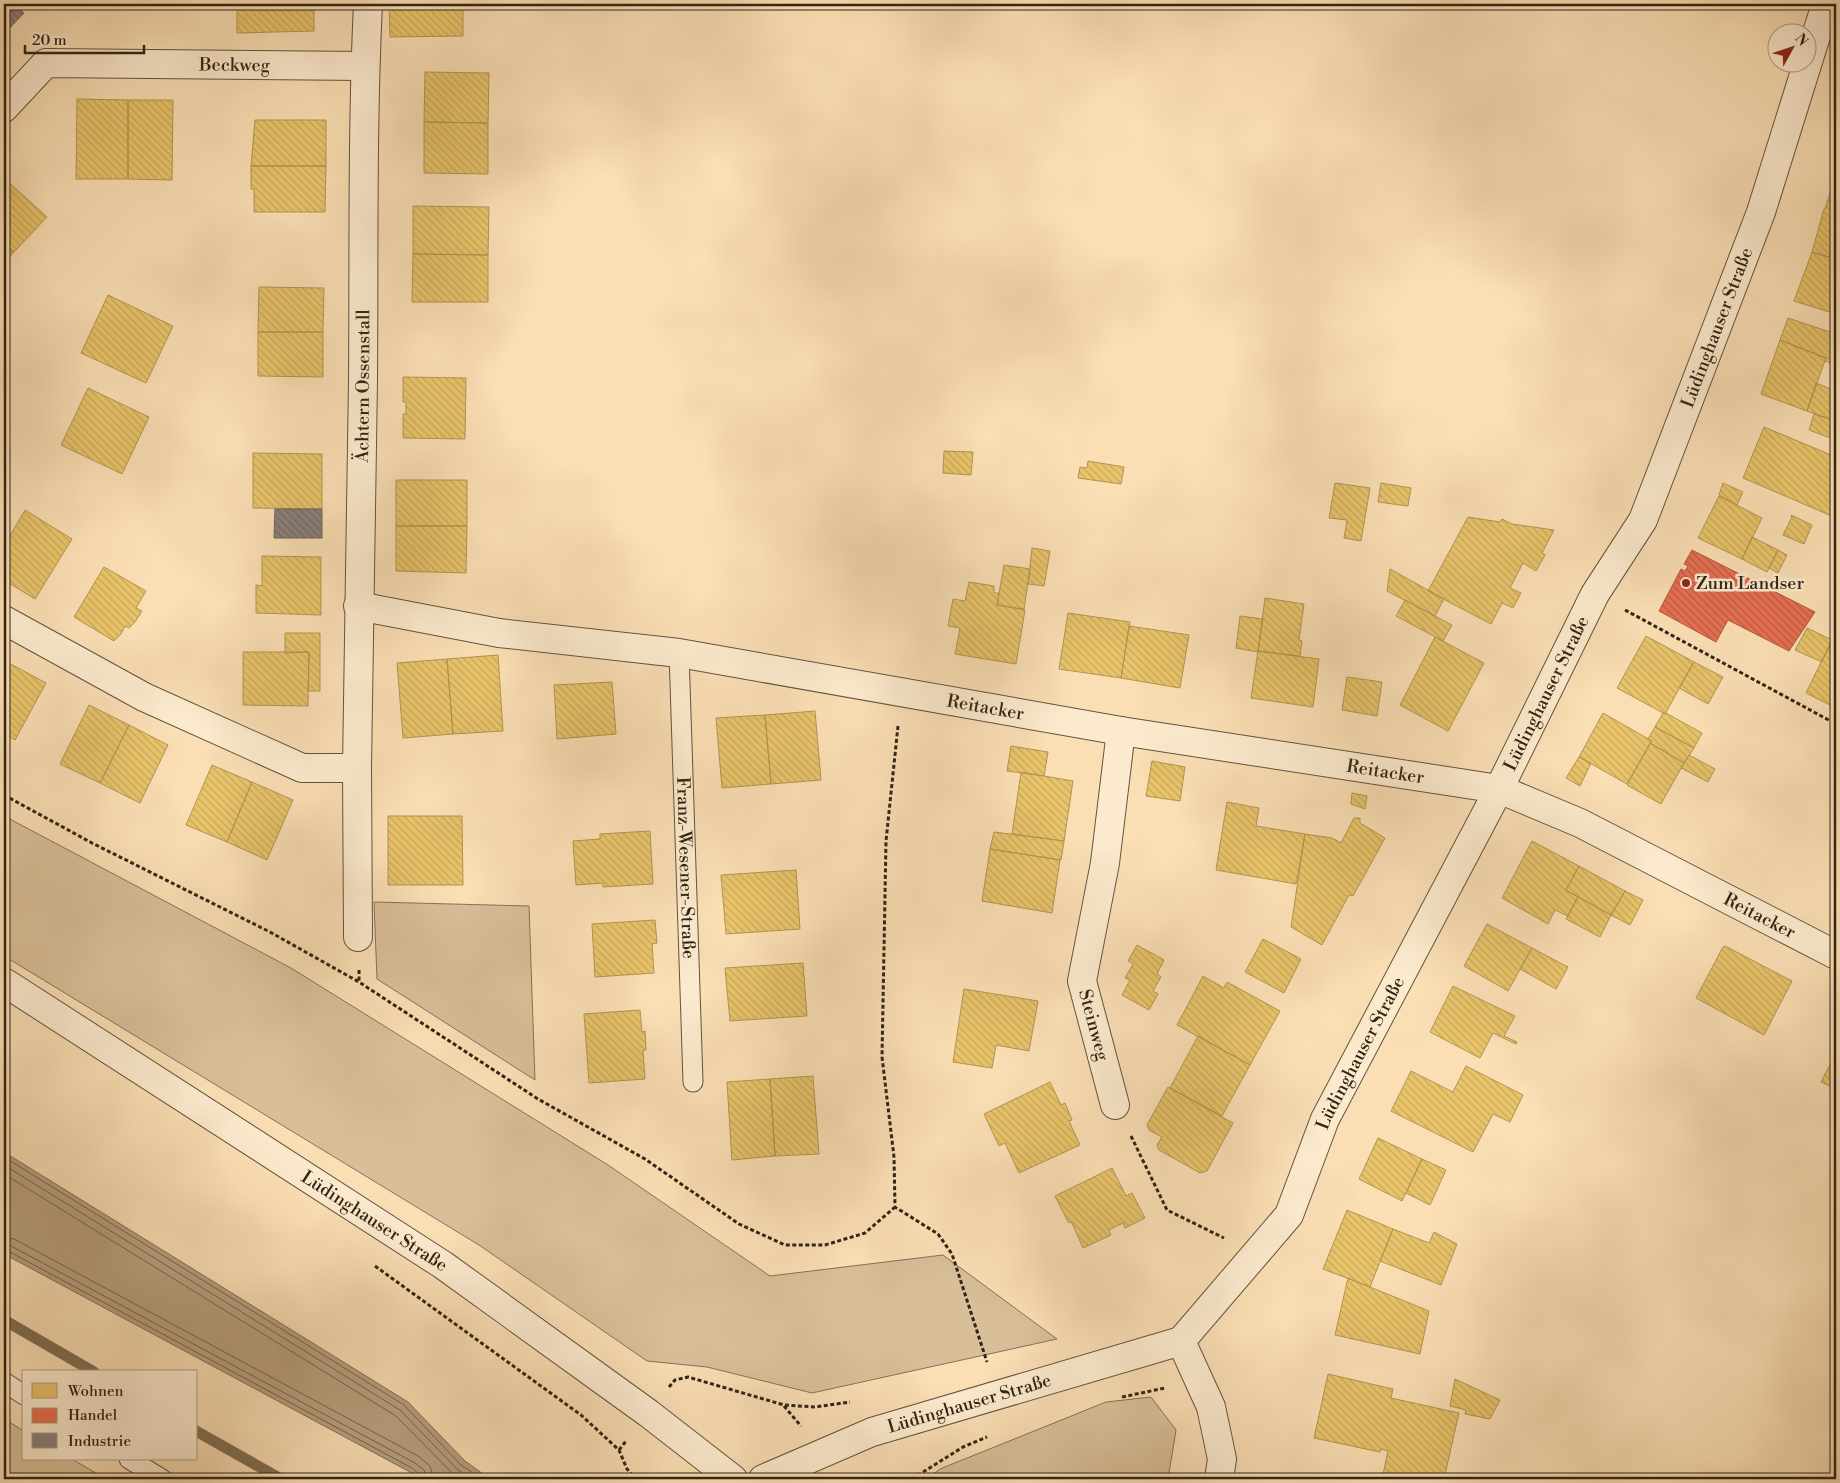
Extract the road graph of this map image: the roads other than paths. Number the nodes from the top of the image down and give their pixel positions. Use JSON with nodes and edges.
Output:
{"nodes":[{"id":1,"x":368,"y":4,"type":"edge"},
{"id":2,"x":1826,"y":4,"type":"edge"},
{"id":3,"x":365,"y":66,"type":"junction"},
{"id":4,"x":4,"y":108,"type":"edge"},
{"id":5,"x":358,"y":606,"type":"junction"},
{"id":6,"x":4,"y":620,"type":"edge"},
{"id":7,"x":678,"y":653,"type":"junction"},
{"id":8,"x":1121,"y":731,"type":"junction"},
{"id":9,"x":357,"y":768,"type":"junction"},
{"id":10,"x":1499,"y":789,"type":"junction"},
{"id":11,"x":358,"y":937,"type":"dead end"},
{"id":12,"x":1836,"y":955,"type":"edge"},
{"id":13,"x":4,"y":982,"type":"edge"},
{"id":14,"x":693,"y":1082,"type":"dead end"},
{"id":15,"x":1115,"y":1105,"type":"road end"},
{"id":16,"x":1181,"y":1342,"type":"junction"},
{"id":17,"x":4,"y":1382,"type":"edge"},
{"id":18,"x":22,"y":1394,"type":"edge"},
{"id":19,"x":131,"y":1460,"type":"edge"},
{"id":20,"x":162,"y":1479,"type":"edge"},
{"id":21,"x":734,"y":1479,"type":"edge"},
{"id":22,"x":763,"y":1479,"type":"edge"},
{"id":23,"x":1219,"y":1479,"type":"edge"}],
"edges":[{"from":1,"to":3,"type":"street","name":"Ächtern Ossenstall"},
{"from":2,"to":10,"type":"street","name":"Lüdinghauser Straße"},
{"from":3,"to":4,"type":"street","name":"Beckweg"},
{"from":3,"to":5,"type":"street","name":"Ächtern Ossenstall"},
{"from":5,"to":7,"type":"street"},
{"from":5,"to":9,"type":"street","name":"Ächtern Ossenstall"},
{"from":6,"to":9,"type":"street"},
{"from":7,"to":8,"type":"street","name":"Reitacker"},
{"from":7,"to":14,"type":"lane","name":"Franz-Wesener-Straße"},
{"from":8,"to":10,"type":"street","name":"Reitacker"},
{"from":8,"to":15,"type":"street","name":"Steinweg"},
{"from":9,"to":11,"type":"street","name":"Ächtern Ossenstall"},
{"from":10,"to":12,"type":"street","name":"Reitacker"},
{"from":10,"to":16,"type":"street","name":"Lüdinghauser Straße"},
{"from":13,"to":21,"type":"street","name":"Lüdinghauser Straße"},
{"from":16,"to":22,"type":"street","name":"Lüdinghauser Straße"},
{"from":16,"to":23,"type":"street"},
{"from":17,"to":18,"type":"lane"},
{"from":19,"to":20,"type":"lane"}]}
